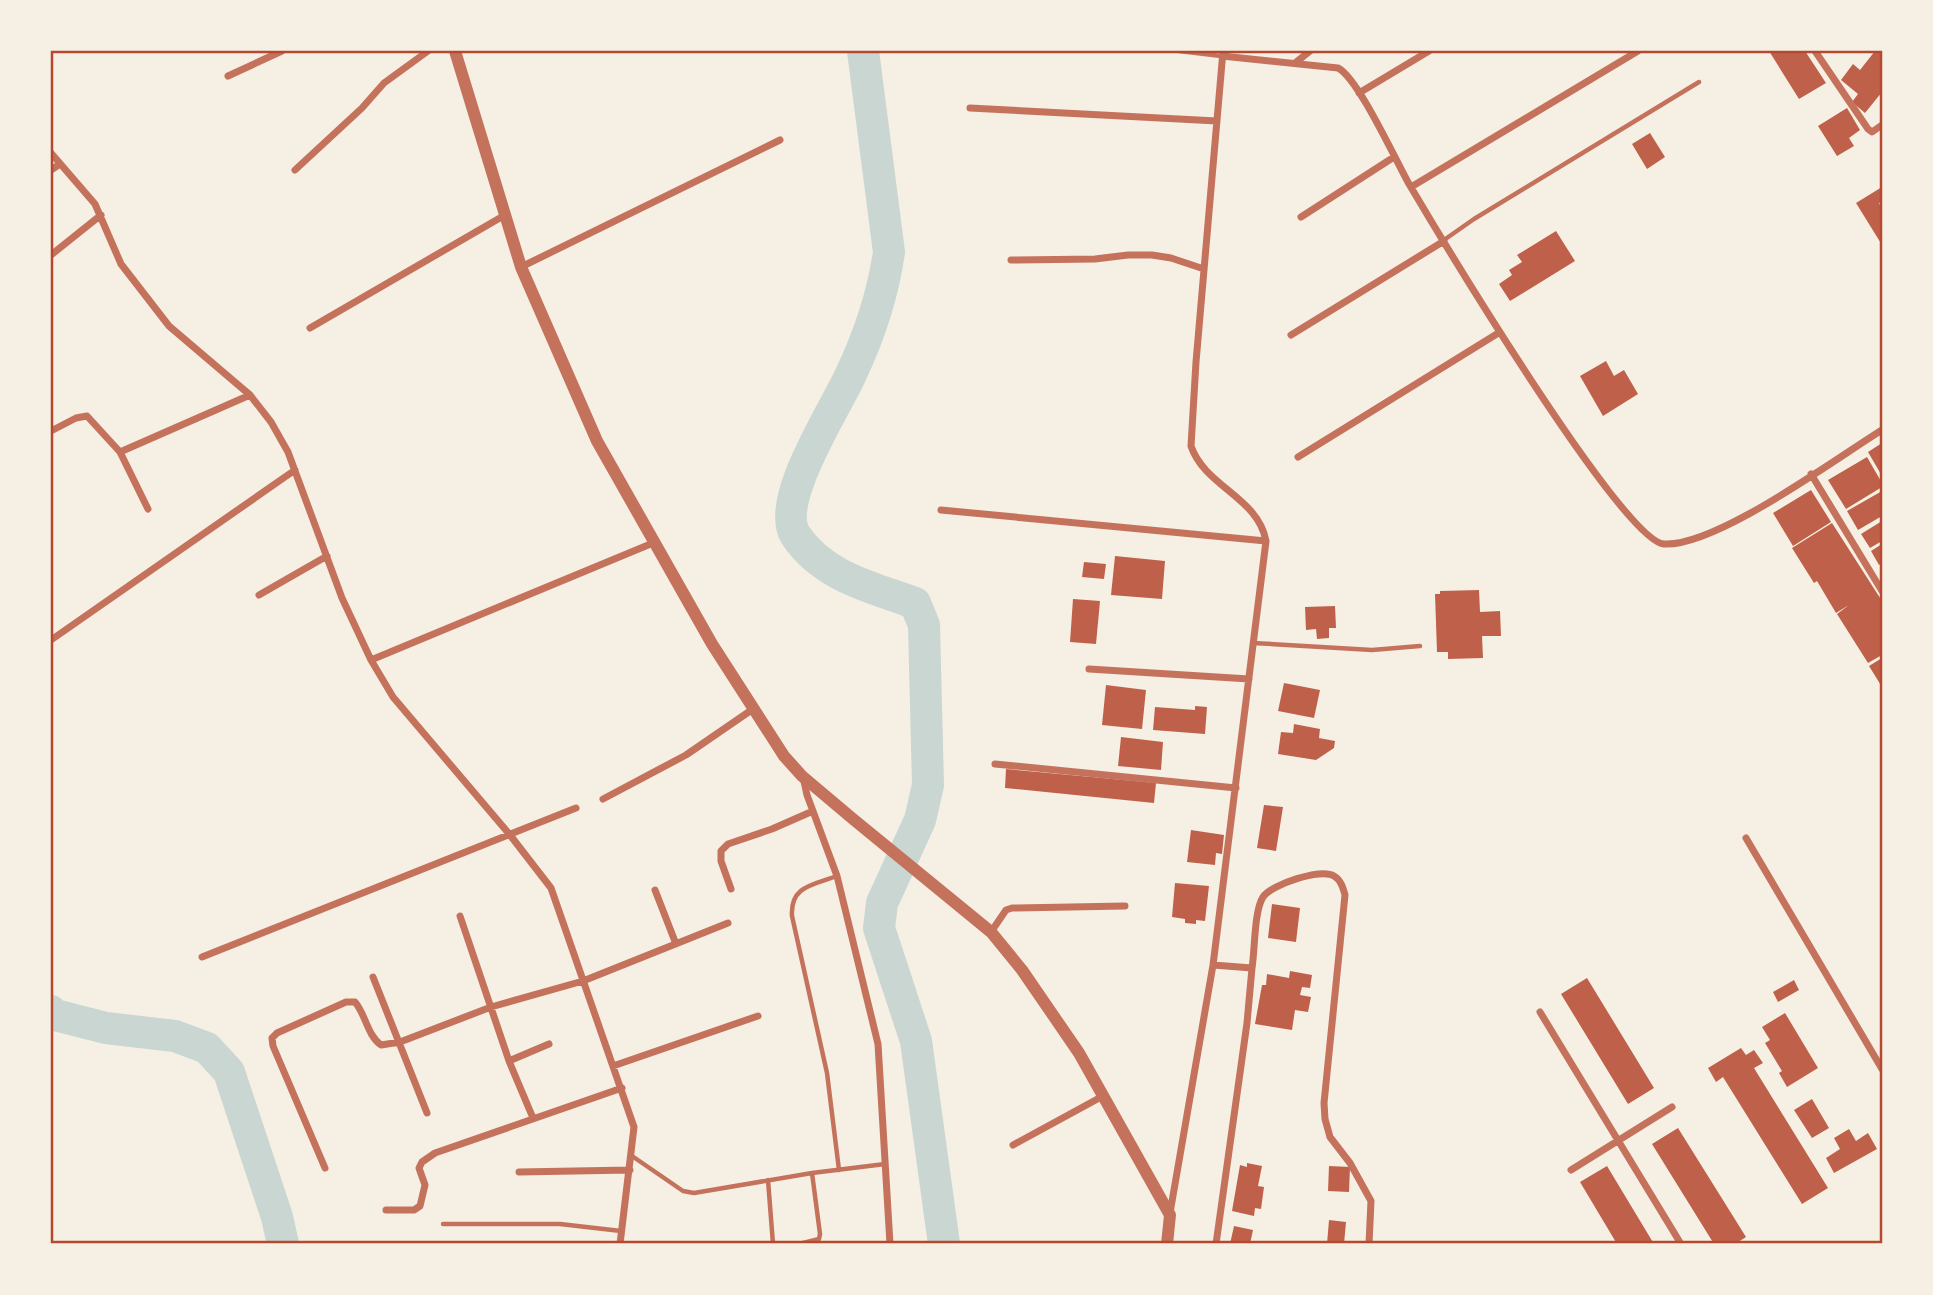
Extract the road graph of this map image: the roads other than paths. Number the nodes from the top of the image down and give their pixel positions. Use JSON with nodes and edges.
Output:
{"nodes":[{"id":1,"x":282,"y":51,"type":"edge"},
{"id":2,"x":428,"y":51,"type":"edge"},
{"id":3,"x":455,"y":51,"type":"edge"},
{"id":4,"x":1179,"y":51,"type":"edge"},
{"id":5,"x":1310,"y":51,"type":"edge"},
{"id":6,"x":1429,"y":51,"type":"edge"},
{"id":7,"x":1638,"y":51,"type":"edge"},
{"id":8,"x":1815,"y":51,"type":"edge"},
{"id":9,"x":1222,"y":53,"type":"edge"},
{"id":10,"x":1295,"y":63,"type":"junction"},
{"id":11,"x":228,"y":76,"type":"dead end"},
{"id":12,"x":1699,"y":82,"type":"dead end"},
{"id":13,"x":1359,"y":93,"type":"junction"},
{"id":14,"x":970,"y":108,"type":"dead end"},
{"id":15,"x":1217,"y":121,"type":"junction"},
{"id":16,"x":1882,"y":125,"type":"edge"},
{"id":17,"x":780,"y":140,"type":"dead end"},
{"id":18,"x":51,"y":153,"type":"edge"},
{"id":19,"x":1394,"y":156,"type":"junction"},
{"id":20,"x":60,"y":164,"type":"junction"},
{"id":21,"x":51,"y":170,"type":"edge"},
{"id":22,"x":295,"y":170,"type":"dead end"},
{"id":23,"x":1411,"y":187,"type":"junction"},
{"id":24,"x":101,"y":215,"type":"junction"},
{"id":25,"x":505,"y":215,"type":"junction"},
{"id":26,"x":1301,"y":217,"type":"dead end"},
{"id":27,"x":1444,"y":241,"type":"junction"},
{"id":28,"x":51,"y":255,"type":"edge"},
{"id":29,"x":1011,"y":260,"type":"dead end"},
{"id":30,"x":521,"y":267,"type":"junction"},
{"id":31,"x":1204,"y":269,"type":"junction"},
{"id":32,"x":310,"y":328,"type":"dead end"},
{"id":33,"x":1500,"y":332,"type":"junction"},
{"id":34,"x":1291,"y":335,"type":"dead end"},
{"id":35,"x":250,"y":395,"type":"junction"},
{"id":36,"x":1882,"y":430,"type":"edge"},
{"id":37,"x":51,"y":431,"type":"edge"},
{"id":38,"x":120,"y":452,"type":"junction"},
{"id":39,"x":1298,"y":457,"type":"dead end"},
{"id":40,"x":295,"y":470,"type":"junction"},
{"id":41,"x":1811,"y":474,"type":"junction"},
{"id":42,"x":148,"y":509,"type":"dead end"},
{"id":43,"x":941,"y":510,"type":"dead end"},
{"id":44,"x":1266,"y":541,"type":"junction"},
{"id":45,"x":653,"y":543,"type":"junction"},
{"id":46,"x":327,"y":556,"type":"junction"},
{"id":47,"x":1882,"y":591,"type":"edge"},
{"id":48,"x":259,"y":595,"type":"dead end"},
{"id":49,"x":51,"y":640,"type":"edge"},
{"id":50,"x":1252,"y":643,"type":"junction"},
{"id":51,"x":1420,"y":646,"type":"dead end"},
{"id":52,"x":371,"y":660,"type":"junction"},
{"id":53,"x":1089,"y":669,"type":"dead end"},
{"id":54,"x":1249,"y":679,"type":"junction"},
{"id":55,"x":753,"y":709,"type":"junction"},
{"id":56,"x":995,"y":764,"type":"dead end"},
{"id":57,"x":802,"y":776,"type":"junction"},
{"id":58,"x":1236,"y":788,"type":"junction"},
{"id":59,"x":603,"y":799,"type":"dead end"},
{"id":60,"x":576,"y":808,"type":"dead end"},
{"id":61,"x":813,"y":811,"type":"junction"},
{"id":62,"x":510,"y":835,"type":"junction"},
{"id":63,"x":1746,"y":838,"type":"dead end"},
{"id":64,"x":837,"y":876,"type":"junction"},
{"id":65,"x":731,"y":889,"type":"dead end"},
{"id":66,"x":655,"y":890,"type":"dead end"},
{"id":67,"x":1125,"y":906,"type":"dead end"},
{"id":68,"x":460,"y":916,"type":"dead end"},
{"id":69,"x":728,"y":923,"type":"dead end"},
{"id":70,"x":991,"y":932,"type":"junction"},
{"id":71,"x":676,"y":944,"type":"junction"},
{"id":72,"x":202,"y":957,"type":"dead end"},
{"id":73,"x":1213,"y":965,"type":"junction"},
{"id":74,"x":1252,"y":968,"type":"junction"},
{"id":75,"x":373,"y":977,"type":"dead end"},
{"id":76,"x":583,"y":981,"type":"junction"},
{"id":77,"x":491,"y":1007,"type":"junction"},
{"id":78,"x":1540,"y":1012,"type":"dead end"},
{"id":79,"x":758,"y":1016,"type":"dead end"},
{"id":80,"x":400,"y":1042,"type":"junction"},
{"id":81,"x":549,"y":1044,"type":"dead end"},
{"id":82,"x":509,"y":1060,"type":"junction"},
{"id":83,"x":613,"y":1066,"type":"junction"},
{"id":84,"x":1882,"y":1069,"type":"edge"},
{"id":85,"x":622,"y":1088,"type":"junction"},
{"id":86,"x":1103,"y":1096,"type":"junction"},
{"id":87,"x":1672,"y":1107,"type":"dead end"},
{"id":88,"x":427,"y":1113,"type":"dead end"},
{"id":89,"x":533,"y":1118,"type":"junction"},
{"id":90,"x":1619,"y":1141,"type":"junction"},
{"id":91,"x":1013,"y":1145,"type":"dead end"},
{"id":92,"x":632,"y":1156,"type":"junction"},
{"id":93,"x":886,"y":1164,"type":"junction"},
{"id":94,"x":326,"y":1168,"type":"dead end"},
{"id":95,"x":630,"y":1170,"type":"junction"},
{"id":96,"x":839,"y":1170,"type":"junction"},
{"id":97,"x":1571,"y":1170,"type":"dead end"},
{"id":98,"x":519,"y":1172,"type":"dead end"},
{"id":99,"x":812,"y":1173,"type":"junction"},
{"id":100,"x":768,"y":1180,"type":"junction"},
{"id":101,"x":386,"y":1210,"type":"dead end"},
{"id":102,"x":1170,"y":1215,"type":"junction"},
{"id":103,"x":443,"y":1224,"type":"dead end"},
{"id":104,"x":622,"y":1231,"type":"junction"},
{"id":105,"x":620,"y":1244,"type":"edge"},
{"id":106,"x":773,"y":1244,"type":"edge"},
{"id":107,"x":799,"y":1244,"type":"edge"},
{"id":108,"x":890,"y":1244,"type":"edge"},
{"id":109,"x":1167,"y":1244,"type":"edge"},
{"id":110,"x":1216,"y":1244,"type":"edge"},
{"id":111,"x":1369,"y":1244,"type":"edge"},
{"id":112,"x":1681,"y":1244,"type":"edge"}],
"edges":[{"from":1,"to":11,"type":"street"},
{"from":2,"to":22,"type":"street"},
{"from":3,"to":25,"type":"street"},
{"from":4,"to":9,"type":"lane"},
{"from":5,"to":10,"type":"street"},
{"from":6,"to":13,"type":"street"},
{"from":7,"to":23,"type":"street"},
{"from":8,"to":16,"type":"street"},
{"from":9,"to":10,"type":"street"},
{"from":9,"to":15,"type":"street"},
{"from":10,"to":13,"type":"street"},
{"from":12,"to":27,"type":"lane"},
{"from":13,"to":19,"type":"street"},
{"from":14,"to":15,"type":"street"},
{"from":15,"to":31,"type":"street"},
{"from":17,"to":30,"type":"street"},
{"from":18,"to":20,"type":"street"},
{"from":19,"to":23,"type":"street"},
{"from":19,"to":26,"type":"street"},
{"from":20,"to":21,"type":"street"},
{"from":20,"to":24,"type":"street"},
{"from":23,"to":27,"type":"street"},
{"from":24,"to":28,"type":"street"},
{"from":24,"to":35,"type":"street"},
{"from":25,"to":30,"type":"street"},
{"from":25,"to":32,"type":"street"},
{"from":27,"to":33,"type":"street"},
{"from":27,"to":34,"type":"street"},
{"from":29,"to":31,"type":"street"},
{"from":30,"to":45,"type":"street"},
{"from":31,"to":44,"type":"street"},
{"from":33,"to":39,"type":"street"},
{"from":33,"to":41,"type":"street"},
{"from":35,"to":38,"type":"street"},
{"from":35,"to":40,"type":"street"},
{"from":36,"to":41,"type":"street"},
{"from":37,"to":38,"type":"street"},
{"from":38,"to":42,"type":"street"},
{"from":40,"to":46,"type":"street"},
{"from":40,"to":49,"type":"street"},
{"from":41,"to":47,"type":"street"},
{"from":43,"to":44,"type":"street"},
{"from":44,"to":50,"type":"street"},
{"from":45,"to":52,"type":"street"},
{"from":45,"to":55,"type":"street"},
{"from":46,"to":48,"type":"street"},
{"from":46,"to":52,"type":"street"},
{"from":50,"to":51,"type":"lane"},
{"from":50,"to":54,"type":"street"},
{"from":52,"to":62,"type":"street"},
{"from":53,"to":54,"type":"street"},
{"from":54,"to":58,"type":"street"},
{"from":55,"to":57,"type":"street"},
{"from":55,"to":59,"type":"street"},
{"from":56,"to":58,"type":"street"},
{"from":57,"to":61,"type":"street"},
{"from":57,"to":70,"type":"street"},
{"from":58,"to":73,"type":"street"},
{"from":60,"to":62,"type":"street"},
{"from":61,"to":64,"type":"street"},
{"from":61,"to":65,"type":"street"},
{"from":62,"to":72,"type":"street"},
{"from":62,"to":76,"type":"street"},
{"from":63,"to":84,"type":"street"},
{"from":64,"to":93,"type":"street"},
{"from":64,"to":96,"type":"lane"},
{"from":66,"to":71,"type":"street"},
{"from":67,"to":70,"type":"street"},
{"from":68,"to":77,"type":"street"},
{"from":69,"to":71,"type":"street"},
{"from":70,"to":86,"type":"street"},
{"from":71,"to":76,"type":"street"},
{"from":73,"to":74,"type":"street"},
{"from":73,"to":102,"type":"street"},
{"from":74,"to":110,"type":"street"},
{"from":74,"to":111,"type":"street"},
{"from":75,"to":80,"type":"street"},
{"from":76,"to":77,"type":"street"},
{"from":76,"to":83,"type":"street"},
{"from":77,"to":80,"type":"street"},
{"from":77,"to":82,"type":"street"},
{"from":78,"to":90,"type":"street"},
{"from":79,"to":83,"type":"street"},
{"from":80,"to":88,"type":"street"},
{"from":80,"to":94,"type":"street"},
{"from":81,"to":82,"type":"street"},
{"from":82,"to":89,"type":"street"},
{"from":83,"to":85,"type":"street"},
{"from":85,"to":89,"type":"street"},
{"from":85,"to":92,"type":"street"},
{"from":86,"to":91,"type":"street"},
{"from":86,"to":102,"type":"street"},
{"from":87,"to":90,"type":"street"},
{"from":89,"to":101,"type":"street"},
{"from":90,"to":97,"type":"street"},
{"from":90,"to":112,"type":"street"},
{"from":92,"to":95,"type":"street"},
{"from":92,"to":100,"type":"lane"},
{"from":93,"to":96,"type":"lane"},
{"from":93,"to":108,"type":"street"},
{"from":95,"to":98,"type":"street"},
{"from":95,"to":104,"type":"street"},
{"from":96,"to":99,"type":"lane"},
{"from":99,"to":100,"type":"lane"},
{"from":99,"to":107,"type":"lane"},
{"from":100,"to":106,"type":"lane"},
{"from":102,"to":109,"type":"street"},
{"from":103,"to":104,"type":"lane"},
{"from":104,"to":105,"type":"street"}]}
